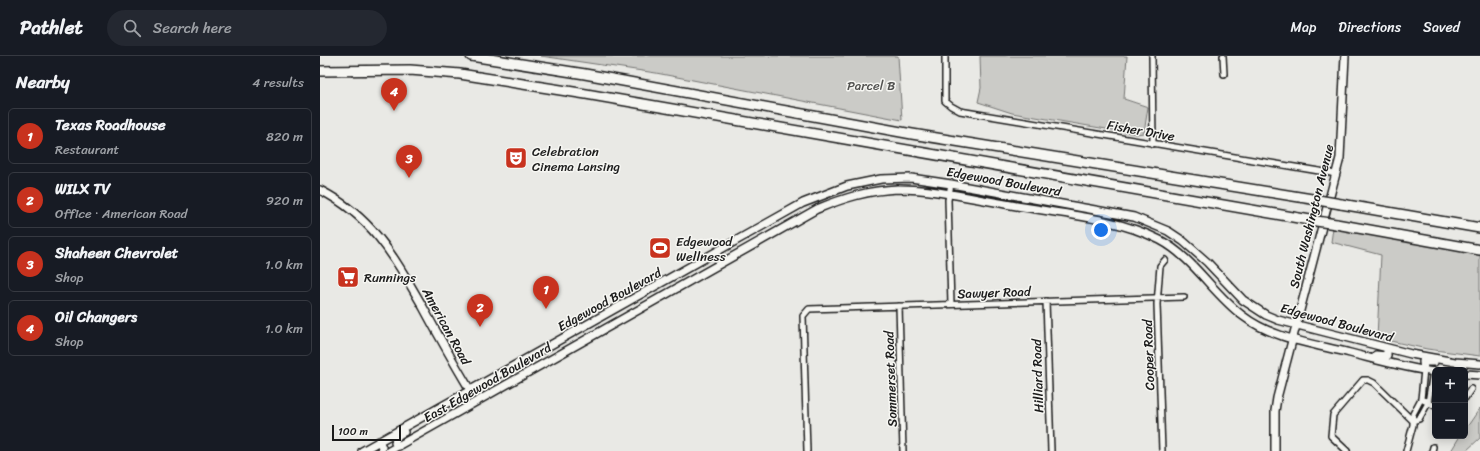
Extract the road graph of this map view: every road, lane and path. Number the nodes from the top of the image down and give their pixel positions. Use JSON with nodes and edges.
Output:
{"nodes":[{"id":1,"x":471,"y":56,"type":"edge"},
{"id":2,"x":945,"y":56,"type":"edge"},
{"id":3,"x":1152,"y":56,"type":"edge"},
{"id":4,"x":1223,"y":56,"type":"edge"},
{"id":5,"x":1345,"y":56,"type":"edge"},
{"id":6,"x":320,"y":71,"type":"edge"},
{"id":7,"x":1224,"y":74,"type":"dead end"},
{"id":8,"x":1153,"y":144,"type":"junction"},
{"id":9,"x":1336,"y":175,"type":"junction"},
{"id":10,"x":951,"y":184,"type":"junction"},
{"id":11,"x":320,"y":190,"type":"edge"},
{"id":12,"x":825,"y":193,"type":"junction"},
{"id":13,"x":949,"y":194,"type":"junction"},
{"id":14,"x":783,"y":215,"type":"junction"},
{"id":15,"x":791,"y":223,"type":"junction"},
{"id":16,"x":1480,"y":228,"type":"edge"},
{"id":17,"x":754,"y":244,"type":"junction"},
{"id":18,"x":720,"y":250,"type":"junction"},
{"id":19,"x":1480,"y":250,"type":"edge"},
{"id":20,"x":1165,"y":260,"type":"dead end"},
{"id":21,"x":686,"y":282,"type":"junction"},
{"id":22,"x":1212,"y":286,"type":"junction"},
{"id":23,"x":1158,"y":297,"type":"junction"},
{"id":24,"x":1184,"y":297,"type":"dead end"},
{"id":25,"x":1243,"y":300,"type":"junction"},
{"id":26,"x":1046,"y":301,"type":"junction"},
{"id":27,"x":951,"y":304,"type":"junction"},
{"id":28,"x":899,"y":306,"type":"junction"},
{"id":29,"x":599,"y":319,"type":"junction"},
{"id":30,"x":1297,"y":326,"type":"junction"},
{"id":31,"x":572,"y":333,"type":"junction"},
{"id":32,"x":1293,"y":339,"type":"junction"},
{"id":33,"x":574,"y":346,"type":"junction"},
{"id":34,"x":1387,"y":348,"type":"junction"},
{"id":35,"x":1349,"y":352,"type":"junction"},
{"id":36,"x":526,"y":358,"type":"junction"},
{"id":37,"x":551,"y":360,"type":"junction"},
{"id":38,"x":1455,"y":362,"type":"junction"},
{"id":39,"x":1480,"y":364,"type":"edge"},
{"id":40,"x":1424,"y":370,"type":"junction"},
{"id":41,"x":1432,"y":372,"type":"edge"},
{"id":42,"x":1468,"y":374,"type":"edge"},
{"id":43,"x":1479,"y":375,"type":"edge"},
{"id":44,"x":1432,"y":382,"type":"edge"},
{"id":45,"x":1471,"y":389,"type":"dead end"},
{"id":46,"x":470,"y":390,"type":"junction"},
{"id":47,"x":1468,"y":394,"type":"edge"},
{"id":48,"x":486,"y":397,"type":"junction"},
{"id":49,"x":1421,"y":399,"type":"junction"},
{"id":50,"x":448,"y":402,"type":"junction"},
{"id":51,"x":1428,"y":403,"type":"junction"},
{"id":52,"x":1432,"y":405,"type":"edge"},
{"id":53,"x":1413,"y":421,"type":"junction"},
{"id":54,"x":379,"y":441,"type":"junction"},
{"id":55,"x":399,"y":446,"type":"junction"},
{"id":56,"x":362,"y":451,"type":"edge"},
{"id":57,"x":381,"y":451,"type":"edge"},
{"id":58,"x":389,"y":451,"type":"edge"},
{"id":59,"x":807,"y":451,"type":"edge"},
{"id":60,"x":903,"y":451,"type":"edge"},
{"id":61,"x":1051,"y":451,"type":"edge"},
{"id":62,"x":1162,"y":451,"type":"edge"},
{"id":63,"x":1274,"y":451,"type":"edge"},
{"id":64,"x":1347,"y":451,"type":"edge"},
{"id":65,"x":1406,"y":451,"type":"edge"}],
"edges":[{"from":1,"to":16,"type":"highway","bridge":true},
{"from":2,"to":8,"type":"street","name":"Fisher Drive"},
{"from":3,"to":8,"type":"street"},
{"from":4,"to":7,"type":"street"},
{"from":5,"to":9,"type":"street","name":"South Washington Avenue"},
{"from":6,"to":19,"type":"highway","bridge":true},
{"from":8,"to":9,"type":"street","name":"Fisher Drive"},
{"from":9,"to":30,"type":"street","name":"South Washington Avenue"},
{"from":10,"to":12,"type":"street","name":"Edgewood Boulevard"},
{"from":10,"to":13,"type":"street"},
{"from":10,"to":25,"type":"street","name":"Edgewood Boulevard"},
{"from":11,"to":46,"type":"street","name":"American Road"},
{"from":12,"to":14,"type":"street","name":"Edgewood Boulevard"},
{"from":12,"to":15,"type":"street"},
{"from":13,"to":15,"type":"street","name":"East Edgewood Boulevard"},
{"from":13,"to":22,"type":"street","name":"East Edgewood Boulevard"},
{"from":13,"to":27,"type":"street"},
{"from":14,"to":17,"type":"street"},
{"from":14,"to":18,"type":"street","name":"Edgewood Boulevard"},
{"from":15,"to":17,"type":"street","name":"East Edgewood Boulevard"},
{"from":17,"to":21,"type":"street","name":"East Edgewood Boulevard"},
{"from":18,"to":21,"type":"street"},
{"from":18,"to":29,"type":"street","name":"Edgewood Boulevard"},
{"from":20,"to":23,"type":"street","name":"Cooper Road"},
{"from":21,"to":33,"type":"street","name":"East Edgewood Boulevard"},
{"from":22,"to":25,"type":"street"},
{"from":22,"to":32,"type":"street","name":"East Edgewood Boulevard"},
{"from":23,"to":24,"type":"street","name":"Sawyer Road"},
{"from":23,"to":26,"type":"street","name":"Sawyer Road"},
{"from":23,"to":62,"type":"street","name":"Cooper Road"},
{"from":25,"to":30,"type":"street","name":"Edgewood Boulevard"},
{"from":26,"to":27,"type":"street","name":"Sawyer Road"},
{"from":26,"to":61,"type":"street","name":"Hilliard Road"},
{"from":27,"to":28,"type":"street","name":"Sawyer Road"},
{"from":28,"to":59,"type":"street","name":"Sawyer Road"},
{"from":28,"to":60,"type":"street","name":"Sommerset Road"},
{"from":29,"to":31,"type":"street","name":"Edgewood Boulevard"},
{"from":29,"to":33,"type":"street"},
{"from":30,"to":32,"type":"street","name":"South Washington Avenue"},
{"from":30,"to":34,"type":"street","name":"Edgewood Boulevard"},
{"from":31,"to":36,"type":"street","name":"Edgewood Boulevard"},
{"from":31,"to":37,"type":"street"},
{"from":32,"to":35,"type":"street","name":"East Edgewood Boulevard"},
{"from":32,"to":63,"type":"street","name":"South Washington Avenue"},
{"from":33,"to":37,"type":"street","name":"East Edgewood Boulevard"},
{"from":34,"to":35,"type":"street"},
{"from":34,"to":38,"type":"street","name":"Edgewood Boulevard"},
{"from":35,"to":40,"type":"street"},
{"from":36,"to":46,"type":"street","name":"East Edgewood Boulevard"},
{"from":36,"to":48,"type":"street"},
{"from":37,"to":48,"type":"street","name":"East Edgewood Boulevard"},
{"from":38,"to":39,"type":"street","name":"Edgewood Boulevard"},
{"from":38,"to":40,"type":"street"},
{"from":40,"to":41,"type":"street"},
{"from":40,"to":49,"type":"street"},
{"from":42,"to":43,"type":"street"},
{"from":44,"to":51,"type":"street"},
{"from":45,"to":47,"type":"street"},
{"from":46,"to":50,"type":"street","name":"East Edgewood Boulevard"},
{"from":48,"to":55,"type":"street","name":"East Edgewood Boulevard"},
{"from":49,"to":51,"type":"street"},
{"from":49,"to":53,"type":"street"},
{"from":50,"to":54,"type":"street","name":"East Edgewood Boulevard"},
{"from":50,"to":55,"type":"street"},
{"from":51,"to":52,"type":"street"},
{"from":51,"to":53,"type":"street"},
{"from":53,"to":64,"type":"street"},
{"from":53,"to":65,"type":"street"},
{"from":54,"to":56,"type":"street","name":"East Edgewood Boulevard"},
{"from":54,"to":57,"type":"street"},
{"from":55,"to":58,"type":"street","name":"East Edgewood Boulevard"}]}
